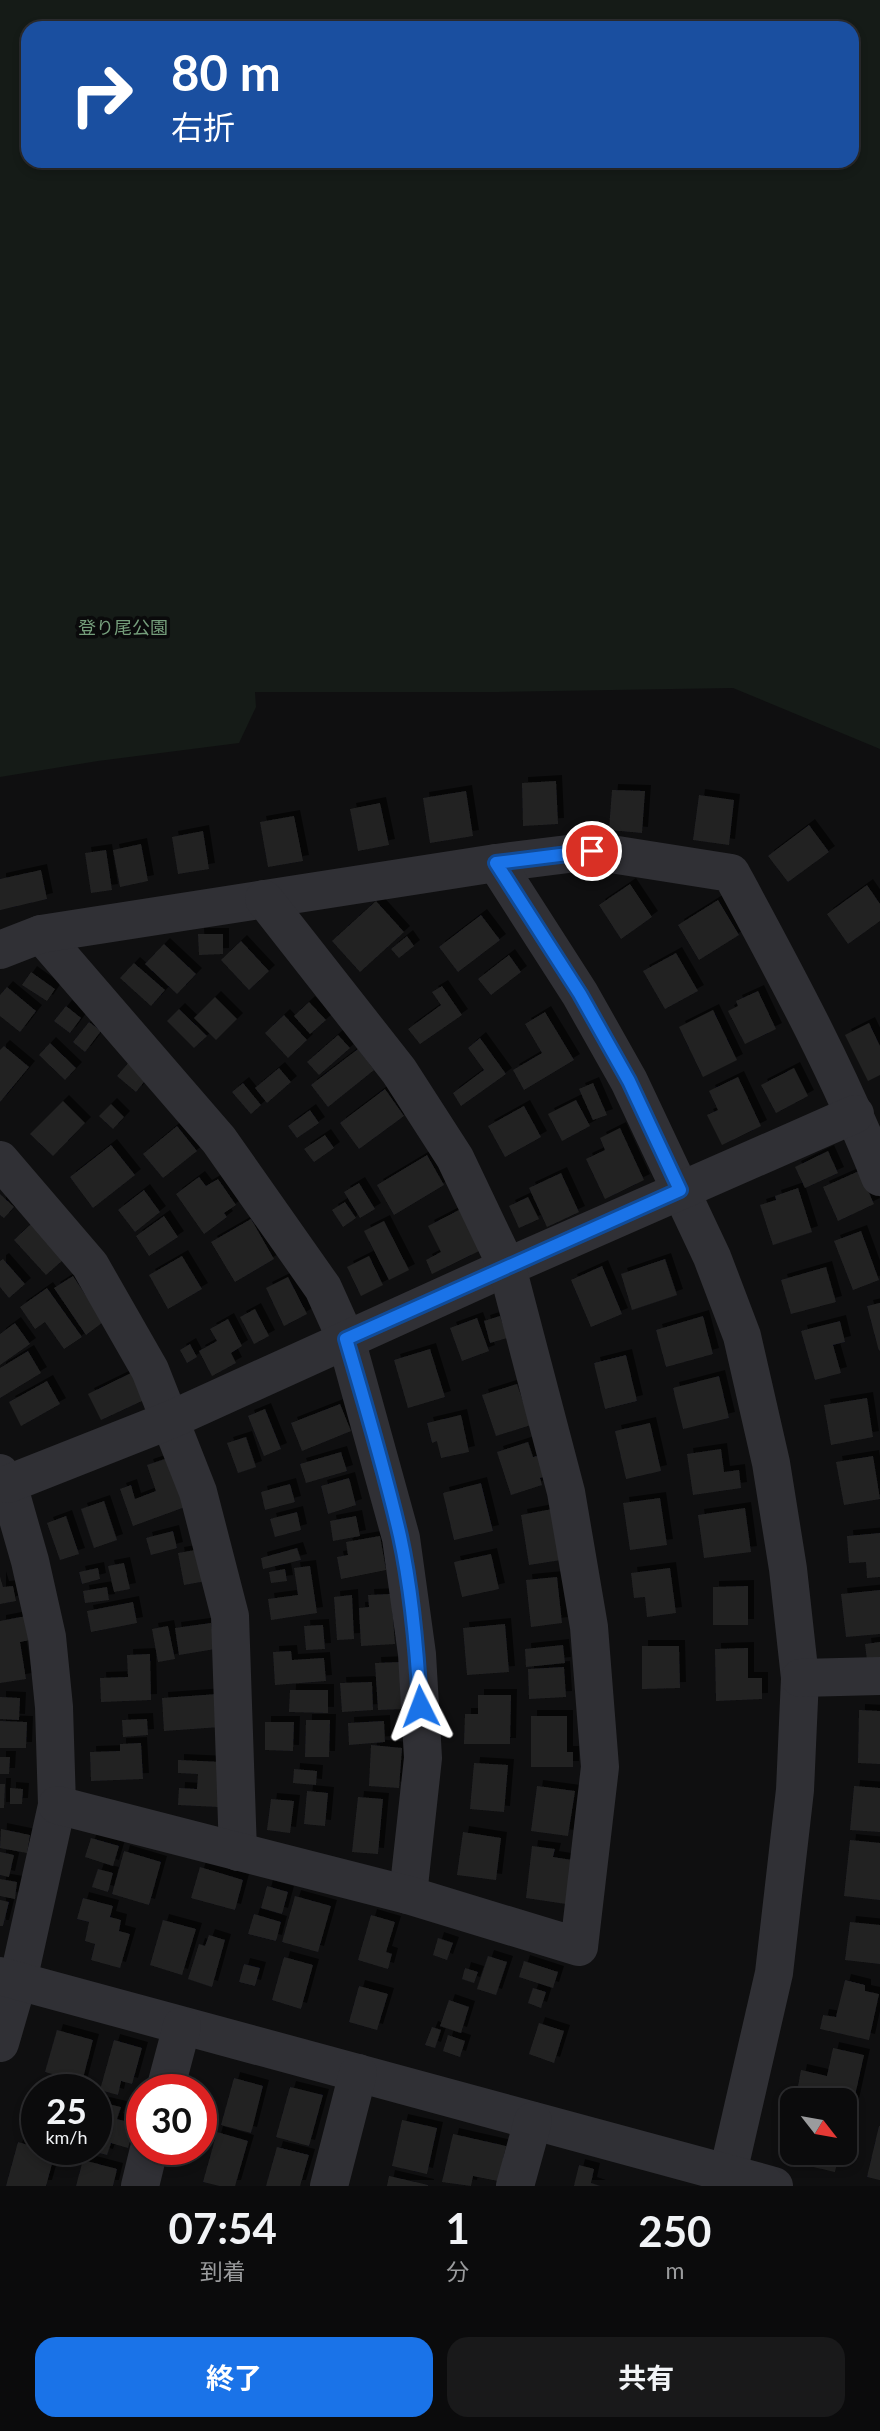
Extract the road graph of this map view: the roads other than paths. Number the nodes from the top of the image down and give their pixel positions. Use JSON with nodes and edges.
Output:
{"nodes":[{"id":1,"x":496,"y":863,"type":"junction"},
{"id":2,"x":264,"y":899,"type":"junction"},
{"id":3,"x":41,"y":934,"type":"junction"},
{"id":4,"x":0,"y":950,"type":"edge"},
{"id":5,"x":855,"y":1114,"type":"junction"},
{"id":6,"x":0,"y":1160,"type":"edge"},
{"id":7,"x":880,"y":1177,"type":"edge"},
{"id":8,"x":680,"y":1190,"type":"junction"},
{"id":9,"x":507,"y":1267,"type":"junction"},
{"id":10,"x":346,"y":1339,"type":"junction"},
{"id":11,"x":170,"y":1420,"type":"junction"},
{"id":12,"x":4,"y":1478,"type":"edge"},
{"id":13,"x":880,"y":1676,"type":"edge"},
{"id":14,"x":800,"y":1678,"type":"junction"},
{"id":15,"x":57,"y":1805,"type":"junction"},
{"id":16,"x":238,"y":1852,"type":"junction"},
{"id":17,"x":408,"y":1895,"type":"junction"},
{"id":18,"x":9,"y":1978,"type":"edge"},
{"id":19,"x":182,"y":2026,"type":"junction"},
{"id":20,"x":0,"y":2043,"type":"edge"},
{"id":21,"x":358,"y":2073,"type":"junction"},
{"id":22,"x":169,"y":2074,"type":"edge"},
{"id":23,"x":533,"y":2121,"type":"junction"},
{"id":24,"x":145,"y":2165,"type":"edge"},
{"id":25,"x":727,"y":2179,"type":"edge"},
{"id":26,"x":140,"y":2186,"type":"edge"},
{"id":27,"x":329,"y":2186,"type":"edge"},
{"id":28,"x":515,"y":2186,"type":"edge"},
{"id":29,"x":774,"y":2186,"type":"edge"}],
"edges":[{"from":1,"to":2,"type":"street"},
{"from":1,"to":5,"type":"street"},
{"from":1,"to":8,"type":"street"},
{"from":2,"to":3,"type":"street"},
{"from":2,"to":9,"type":"street"},
{"from":3,"to":4,"type":"street"},
{"from":3,"to":10,"type":"street"},
{"from":5,"to":7,"type":"street"},
{"from":5,"to":8,"type":"street"},
{"from":6,"to":11,"type":"street"},
{"from":8,"to":9,"type":"street"},
{"from":8,"to":14,"type":"street"},
{"from":9,"to":10,"type":"street"},
{"from":9,"to":17,"type":"street"},
{"from":10,"to":11,"type":"street"},
{"from":10,"to":17,"type":"street"},
{"from":11,"to":12,"type":"street"},
{"from":11,"to":16,"type":"street"},
{"from":12,"to":15,"type":"street"},
{"from":13,"to":14,"type":"street"},
{"from":14,"to":25,"type":"street"},
{"from":15,"to":16,"type":"street"},
{"from":15,"to":18,"type":"street"},
{"from":16,"to":17,"type":"street"},
{"from":18,"to":19,"type":"street"},
{"from":18,"to":20,"type":"street"},
{"from":19,"to":21,"type":"street"},
{"from":19,"to":22,"type":"street"},
{"from":21,"to":23,"type":"street"},
{"from":21,"to":27,"type":"street"},
{"from":23,"to":25,"type":"street"},
{"from":23,"to":28,"type":"street"},
{"from":24,"to":26,"type":"street"},
{"from":25,"to":29,"type":"street"}]}
